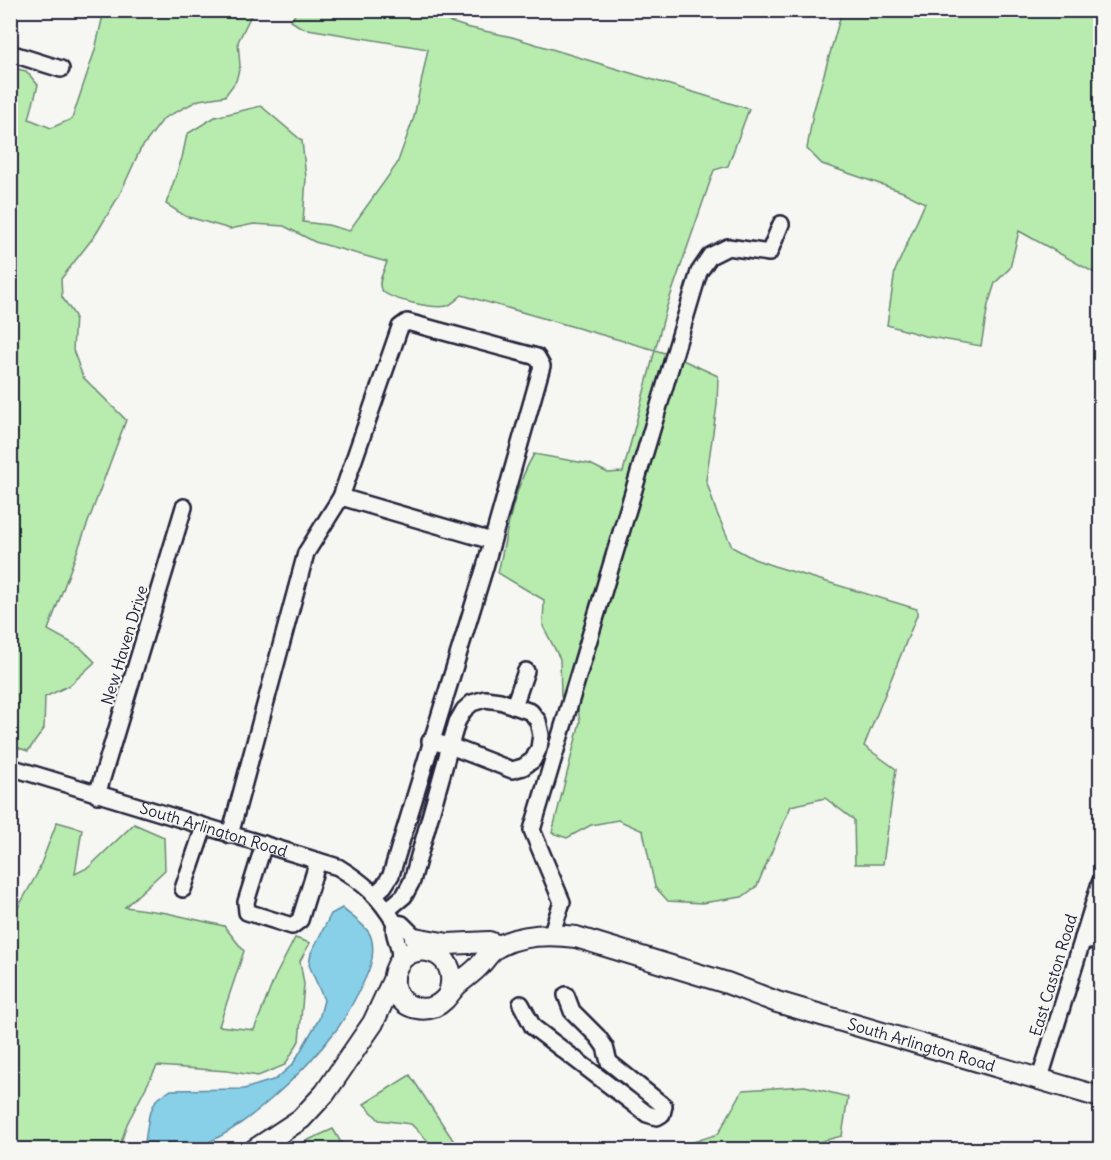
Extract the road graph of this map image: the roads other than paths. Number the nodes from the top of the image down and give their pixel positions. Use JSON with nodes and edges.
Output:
{"nodes":[{"id":1,"x":10,"y":53,"type":"edge"},
{"id":2,"x":61,"y":69,"type":"dead end"},
{"id":3,"x":781,"y":224,"type":"dead end"},
{"id":4,"x":341,"y":497,"type":"junction"},
{"id":5,"x":184,"y":507,"type":"dead end"},
{"id":6,"x":492,"y":541,"type":"junction"},
{"id":7,"x":525,"y":671,"type":"dead end"},
{"id":8,"x":514,"y":706,"type":"junction"},
{"id":9,"x":430,"y":741,"type":"junction"},
{"id":10,"x":450,"y":746,"type":"junction"},
{"id":11,"x":10,"y":767,"type":"edge"},
{"id":12,"x":97,"y":795,"type":"junction"},
{"id":13,"x":204,"y":827,"type":"junction"},
{"id":14,"x":230,"y":835,"type":"junction"},
{"id":15,"x":264,"y":844,"type":"junction"},
{"id":16,"x":318,"y":861,"type":"junction"},
{"id":17,"x":1101,"y":883,"type":"edge"},
{"id":18,"x":183,"y":890,"type":"dead end"},
{"id":19,"x":375,"y":894,"type":"junction"},
{"id":20,"x":391,"y":916,"type":"junction"},
{"id":21,"x":551,"y":935,"type":"junction"},
{"id":22,"x":415,"y":938,"type":"junction"},
{"id":23,"x":1083,"y":938,"type":"junction"},
{"id":24,"x":1101,"y":943,"type":"edge"},
{"id":25,"x":492,"y":951,"type":"junction"},
{"id":26,"x":436,"y":954,"type":"junction"},
{"id":27,"x":396,"y":971,"type":"junction"},
{"id":28,"x":449,"y":993,"type":"junction"},
{"id":29,"x":566,"y":995,"type":"dead end"},
{"id":30,"x":521,"y":1004,"type":"dead end"},
{"id":31,"x":412,"y":1007,"type":"junction"},
{"id":32,"x":373,"y":1023,"type":"junction"},
{"id":33,"x":1040,"y":1078,"type":"junction"},
{"id":34,"x":1101,"y":1097,"type":"edge"},
{"id":35,"x":254,"y":1149,"type":"edge"}],
"edges":[{"from":1,"to":2,"type":"street"},
{"from":3,"to":21,"type":"street"},
{"from":4,"to":6,"type":"street"},
{"from":4,"to":6,"type":"street"},
{"from":4,"to":14,"type":"street"},
{"from":5,"to":12,"type":"street","name":"New Haven Drive"},
{"from":6,"to":9,"type":"street"},
{"from":7,"to":8,"type":"street"},
{"from":8,"to":10,"type":"street"},
{"from":8,"to":10,"type":"street"},
{"from":9,"to":10,"type":"street"},
{"from":9,"to":19,"type":"street"},
{"from":10,"to":20,"type":"street"},
{"from":11,"to":12,"type":"street","name":"South Arlington Road"},
{"from":12,"to":13,"type":"street","name":"South Arlington Road"},
{"from":13,"to":14,"type":"street","name":"South Arlington Road"},
{"from":13,"to":18,"type":"street"},
{"from":14,"to":15,"type":"street","name":"South Arlington Road"},
{"from":15,"to":16,"type":"street","name":"South Arlington Road"},
{"from":15,"to":16,"type":"street"},
{"from":16,"to":19,"type":"street","name":"South Arlington Road"},
{"from":17,"to":23,"type":"street","name":"East Caston Road"},
{"from":19,"to":20,"type":"street","name":"South Arlington Road"},
{"from":20,"to":22,"type":"street","name":"South Arlington Road"},
{"from":20,"to":27,"type":"street","name":"South Arlington Road"},
{"from":21,"to":25,"type":"main road","name":"South Arlington Road"},
{"from":21,"to":33,"type":"main road","name":"South Arlington Road"},
{"from":22,"to":25,"type":"main road"},
{"from":22,"to":26,"type":"street","name":"South Arlington Road"},
{"from":23,"to":24,"type":"street"},
{"from":23,"to":33,"type":"street","name":"East Caston Road"},
{"from":25,"to":26,"type":"main road"},
{"from":25,"to":28,"type":"main road"},
{"from":26,"to":27,"type":"main road"},
{"from":26,"to":28,"type":"main road"},
{"from":27,"to":31,"type":"main road"},
{"from":27,"to":32,"type":"main road"},
{"from":28,"to":31,"type":"main road"},
{"from":29,"to":30,"type":"street"},
{"from":31,"to":32,"type":"main road"},
{"from":32,"to":35,"type":"main road"},
{"from":33,"to":34,"type":"main road","name":"South Arlington Road"}]}
